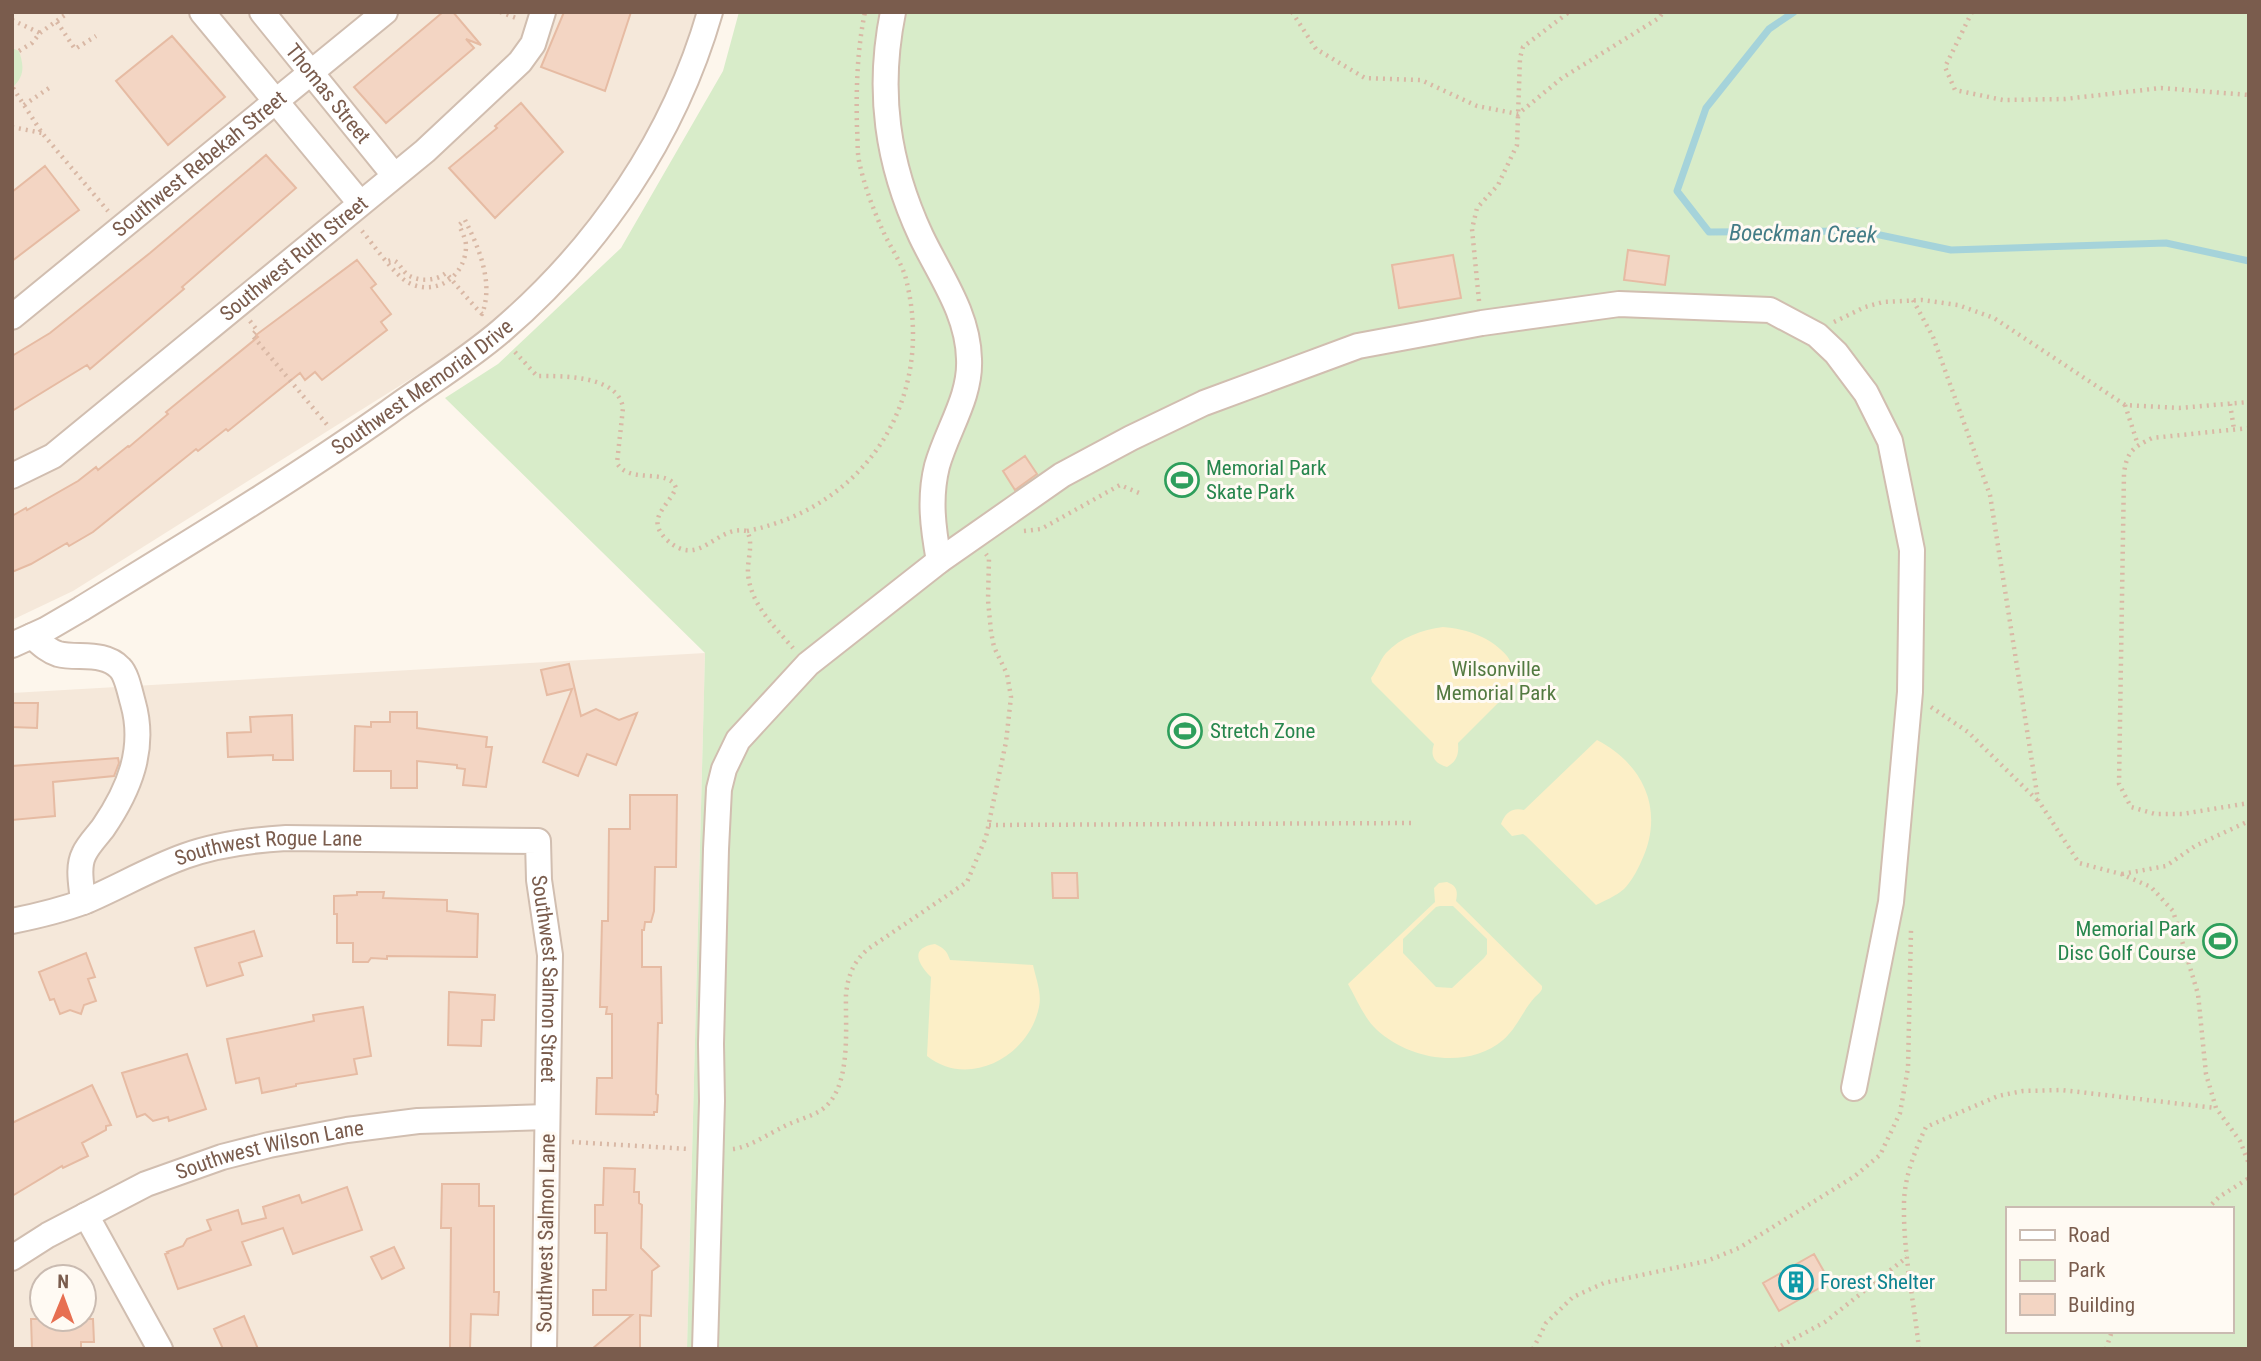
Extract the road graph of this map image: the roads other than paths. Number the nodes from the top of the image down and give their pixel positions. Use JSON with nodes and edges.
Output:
{"nodes":[{"id":1,"x":202,"y":12,"type":"edge"},
{"id":2,"x":262,"y":12,"type":"edge"},
{"id":3,"x":385,"y":12,"type":"edge"},
{"id":4,"x":543,"y":12,"type":"edge"},
{"id":5,"x":710,"y":12,"type":"edge"},
{"id":6,"x":893,"y":12,"type":"edge"},
{"id":7,"x":311,"y":73,"type":"junction"},
{"id":8,"x":276,"y":102,"type":"junction"},
{"id":9,"x":394,"y":175,"type":"junction"},
{"id":10,"x":358,"y":214,"type":"junction"},
{"id":11,"x":12,"y":317,"type":"edge"},
{"id":12,"x":12,"y":476,"type":"edge"},
{"id":13,"x":939,"y":561,"type":"junction"},
{"id":14,"x":22,"y":640,"type":"edge"},
{"id":15,"x":538,"y":841,"type":"joint"},
{"id":16,"x":83,"y":902,"type":"junction"},
{"id":17,"x":12,"y":921,"type":"edge"},
{"id":18,"x":1854,"y":1088,"type":"dead end"},
{"id":19,"x":547,"y":1117,"type":"junction"},
{"id":20,"x":86,"y":1216,"type":"junction"},
{"id":21,"x":12,"y":1258,"type":"edge"},
{"id":22,"x":160,"y":1349,"type":"edge"},
{"id":23,"x":544,"y":1349,"type":"edge"},
{"id":24,"x":705,"y":1349,"type":"edge"}],
"edges":[{"from":1,"to":8,"type":"street"},
{"from":2,"to":7,"type":"street","name":"Thomas Street"},
{"from":3,"to":7,"type":"street","name":"Southwest Rebekah Street"},
{"from":4,"to":9,"type":"street","name":"Southwest Ruth Street"},
{"from":5,"to":14,"type":"street","name":"Southwest Memorial Drive"},
{"from":6,"to":13,"type":"street"},
{"from":7,"to":8,"type":"street","name":"Southwest Rebekah Street"},
{"from":7,"to":9,"type":"street","name":"Thomas Street"},
{"from":8,"to":10,"type":"street"},
{"from":8,"to":11,"type":"street","name":"Southwest Rebekah Street"},
{"from":9,"to":10,"type":"street","name":"Southwest Ruth Street"},
{"from":10,"to":12,"type":"street","name":"Southwest Ruth Street"},
{"from":13,"to":18,"type":"street"},
{"from":13,"to":24,"type":"street"},
{"from":14,"to":16,"type":"street"},
{"from":15,"to":16,"type":"street","name":"Southwest Rogue Lane"},
{"from":15,"to":19,"type":"street","name":"Southwest Salmon Street"},
{"from":16,"to":17,"type":"street","name":"Southwest Rogue Lane"},
{"from":19,"to":20,"type":"street","name":"Southwest Wilson Lane"},
{"from":19,"to":23,"type":"street","name":"Southwest Salmon Lane"},
{"from":20,"to":21,"type":"street","name":"Southwest Wilson Lane"},
{"from":20,"to":22,"type":"street"}]}
